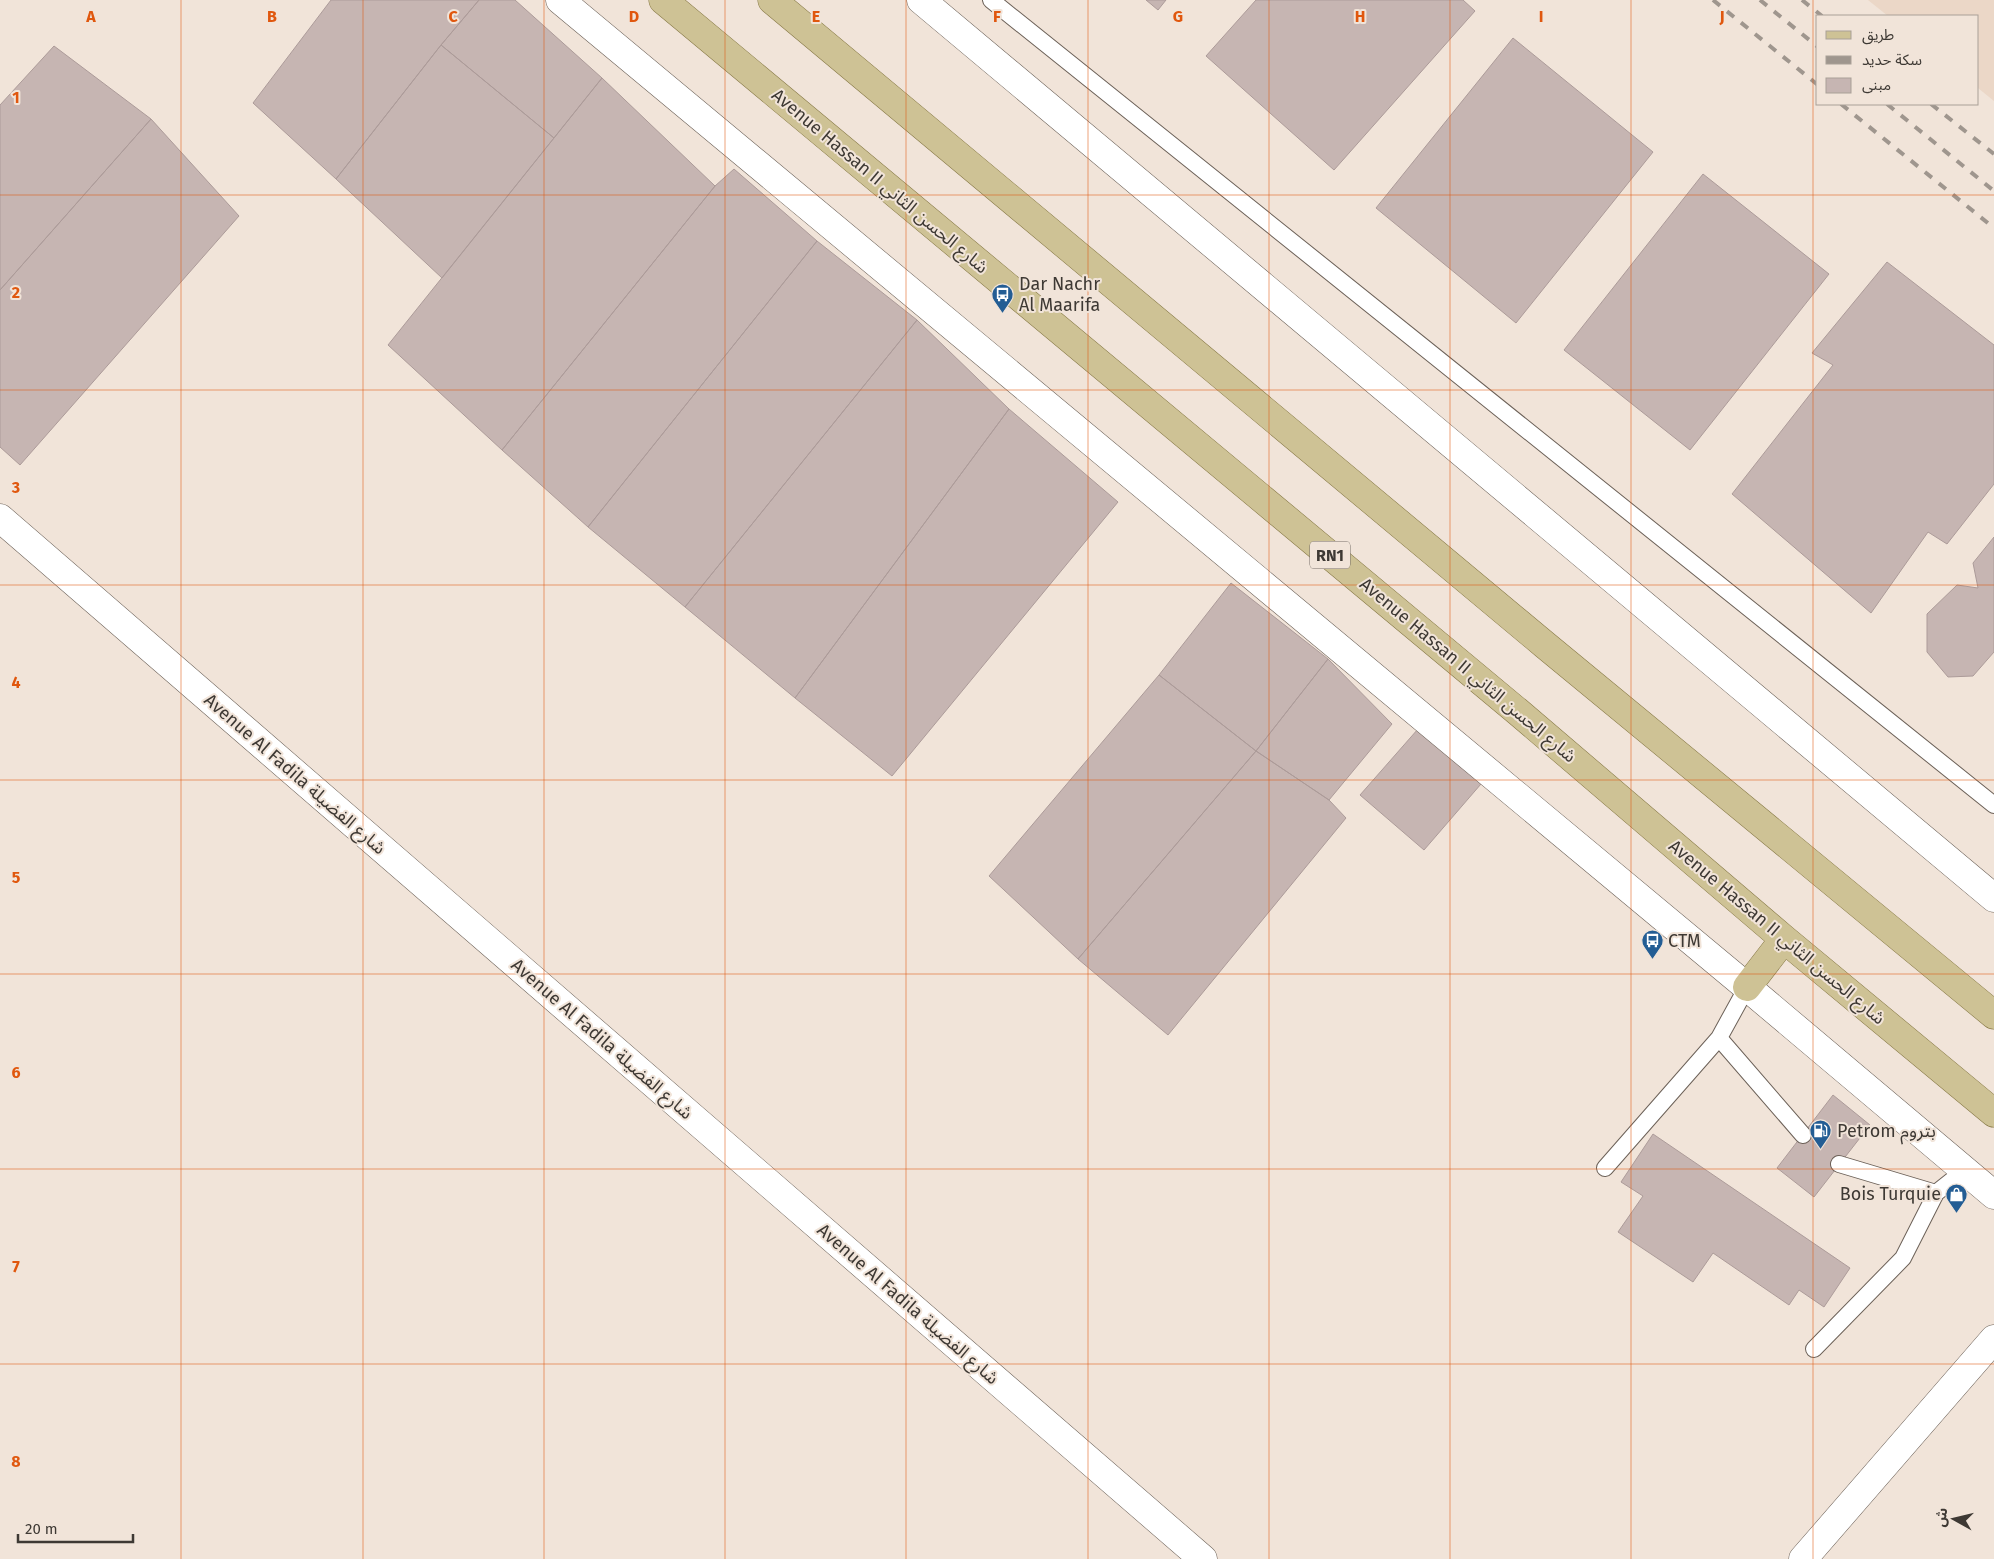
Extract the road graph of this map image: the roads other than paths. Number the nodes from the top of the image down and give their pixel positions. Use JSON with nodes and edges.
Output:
{"nodes":[{"id":1,"x":560,"y":0,"type":"edge"},
{"id":2,"x":663,"y":0,"type":"edge"},
{"id":3,"x":772,"y":0,"type":"edge"},
{"id":4,"x":921,"y":0,"type":"edge"},
{"id":5,"x":991,"y":0,"type":"edge"},
{"id":6,"x":0,"y":518,"type":"edge"},
{"id":7,"x":1994,"y":805,"type":"edge"},
{"id":8,"x":1994,"y":898,"type":"edge"},
{"id":9,"x":1784,"y":939,"type":"junction"},
{"id":10,"x":1747,"y":987,"type":"junction"},
{"id":11,"x":1994,"y":1015,"type":"edge"},
{"id":12,"x":1720,"y":1038,"type":"junction"},
{"id":13,"x":1994,"y":1113,"type":"edge"},
{"id":14,"x":1802,"y":1135,"type":"dead end"},
{"id":15,"x":1839,"y":1164,"type":"dead end"},
{"id":16,"x":1605,"y":1168,"type":"dead end"},
{"id":17,"x":1965,"y":1170,"type":"junction"},
{"id":18,"x":1936,"y":1193,"type":"junction"},
{"id":19,"x":1994,"y":1195,"type":"edge"},
{"id":20,"x":1994,"y":1339,"type":"edge"},
{"id":21,"x":1814,"y":1349,"type":"dead end"},
{"id":22,"x":1203,"y":1559,"type":"edge"},
{"id":23,"x":1803,"y":1559,"type":"edge"}],
"edges":[{"from":1,"to":10,"type":"street"},
{"from":2,"to":9,"type":"main road","name":"Avenue Hassan II شارع الحسن الثاني","number":"RN1"},
{"from":3,"to":11,"type":"main road"},
{"from":4,"to":8,"type":"street"},
{"from":5,"to":7,"type":"lane"},
{"from":6,"to":22,"type":"street","name":"Avenue Al Fadila شارع الفضيلة"},
{"from":9,"to":10,"type":"main road"},
{"from":9,"to":13,"type":"main road","name":"Avenue Hassan II شارع الحسن الثاني","number":"RN1"},
{"from":10,"to":12,"type":"lane"},
{"from":10,"to":17,"type":"street"},
{"from":12,"to":14,"type":"lane"},
{"from":12,"to":16,"type":"lane"},
{"from":15,"to":18,"type":"lane"},
{"from":17,"to":18,"type":"lane"},
{"from":17,"to":19,"type":"street"},
{"from":18,"to":21,"type":"lane"},
{"from":20,"to":23,"type":"street"}]}
